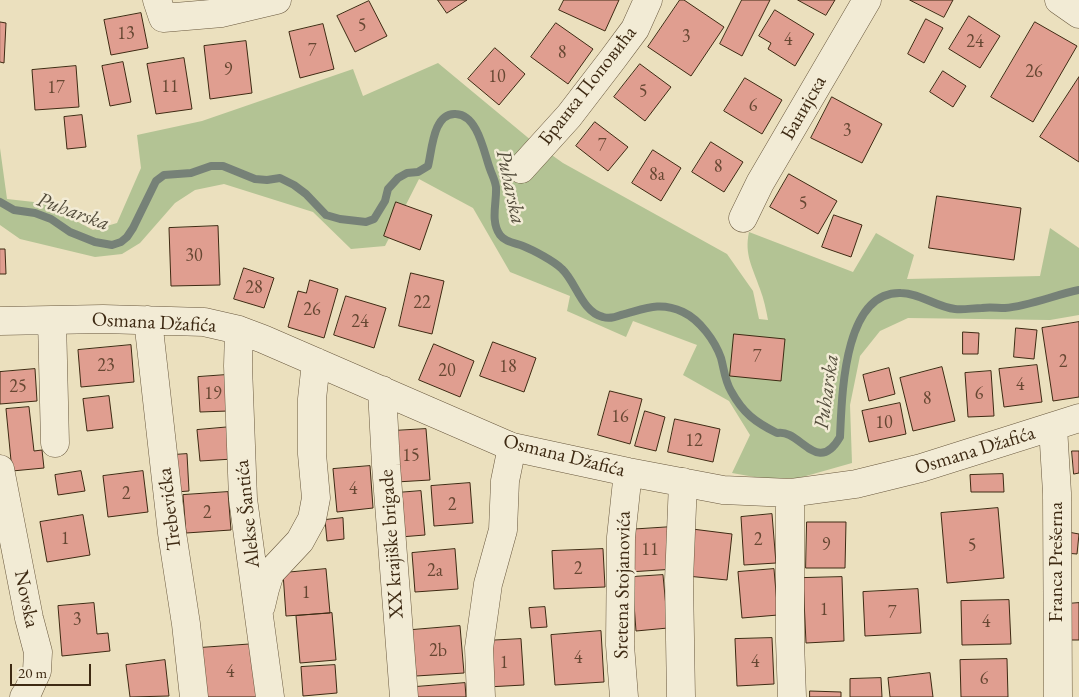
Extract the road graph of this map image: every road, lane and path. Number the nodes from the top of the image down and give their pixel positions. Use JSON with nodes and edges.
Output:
{"nodes":[{"id":1,"x":156,"y":0,"type":"edge"},
{"id":2,"x":277,"y":0,"type":"edge"},
{"id":3,"x":648,"y":0,"type":"edge"},
{"id":4,"x":867,"y":0,"type":"edge"},
{"id":5,"x":1059,"y":0,"type":"edge"},
{"id":6,"x":1079,"y":14,"type":"edge"},
{"id":7,"x":521,"y":169,"type":"dead end"},
{"id":8,"x":743,"y":218,"type":"dead end"},
{"id":9,"x":52,"y":320,"type":"junction"},
{"id":10,"x":148,"y":320,"type":"junction"},
{"id":11,"x":0,"y":321,"type":"edge"},
{"id":12,"x":238,"y":330,"type":"junction"},
{"id":13,"x":316,"y":362,"type":"junction"},
{"id":14,"x":382,"y":390,"type":"junction"},
{"id":15,"x":1079,"y":418,"type":"edge"},
{"id":16,"x":1053,"y":427,"type":"junction"},
{"id":17,"x":55,"y":443,"type":"dead end"},
{"id":18,"x":512,"y":447,"type":"junction"},
{"id":19,"x":0,"y":469,"type":"edge"},
{"id":20,"x":628,"y":472,"type":"junction"},
{"id":21,"x":683,"y":482,"type":"junction"},
{"id":22,"x":790,"y":493,"type":"junction"},
{"id":23,"x":260,"y":616,"type":"junction"},
{"id":24,"x":24,"y":697,"type":"edge"},
{"id":25,"x":194,"y":697,"type":"edge"},
{"id":26,"x":270,"y":697,"type":"edge"},
{"id":27,"x":404,"y":697,"type":"edge"},
{"id":28,"x":481,"y":697,"type":"edge"},
{"id":29,"x":624,"y":697,"type":"edge"},
{"id":30,"x":681,"y":697,"type":"edge"},
{"id":31,"x":792,"y":697,"type":"edge"},
{"id":32,"x":1058,"y":697,"type":"edge"}],
"edges":[{"from":1,"to":2,"type":"street"},
{"from":3,"to":7,"type":"street","name":"Бранка Поповића"},
{"from":4,"to":8,"type":"street","name":"Банијска"},
{"from":5,"to":6,"type":"street"},
{"from":9,"to":10,"type":"street","name":"Osmana Džafića"},
{"from":9,"to":11,"type":"street","name":"Osmana Džafića"},
{"from":9,"to":17,"type":"street"},
{"from":10,"to":12,"type":"street","name":"Osmana Džafića"},
{"from":10,"to":25,"type":"street","name":"Trebevićka"},
{"from":12,"to":13,"type":"street","name":"Osmana Džafića"},
{"from":12,"to":23,"type":"street","name":"Alekse Šantića"},
{"from":13,"to":14,"type":"street","name":"Osmana Džafića"},
{"from":13,"to":23,"type":"street"},
{"from":14,"to":18,"type":"street","name":"Osmana Džafića"},
{"from":14,"to":27,"type":"street","name":"XX krajiške brigade"},
{"from":15,"to":16,"type":"street","name":"Osmana Džafića"},
{"from":16,"to":22,"type":"street","name":"Osmana Džafića"},
{"from":16,"to":32,"type":"street","name":"Franca Prešerna"},
{"from":18,"to":20,"type":"street","name":"Osmana Džafića"},
{"from":18,"to":28,"type":"street"},
{"from":19,"to":24,"type":"street","name":"Novska"},
{"from":20,"to":21,"type":"street","name":"Osmana Džafića"},
{"from":20,"to":29,"type":"street","name":"Sretena Stojanovića"},
{"from":21,"to":22,"type":"street","name":"Osmana Džafića"},
{"from":21,"to":30,"type":"street"},
{"from":22,"to":31,"type":"street"},
{"from":23,"to":26,"type":"street","name":"Alekse Šantića"}]}
